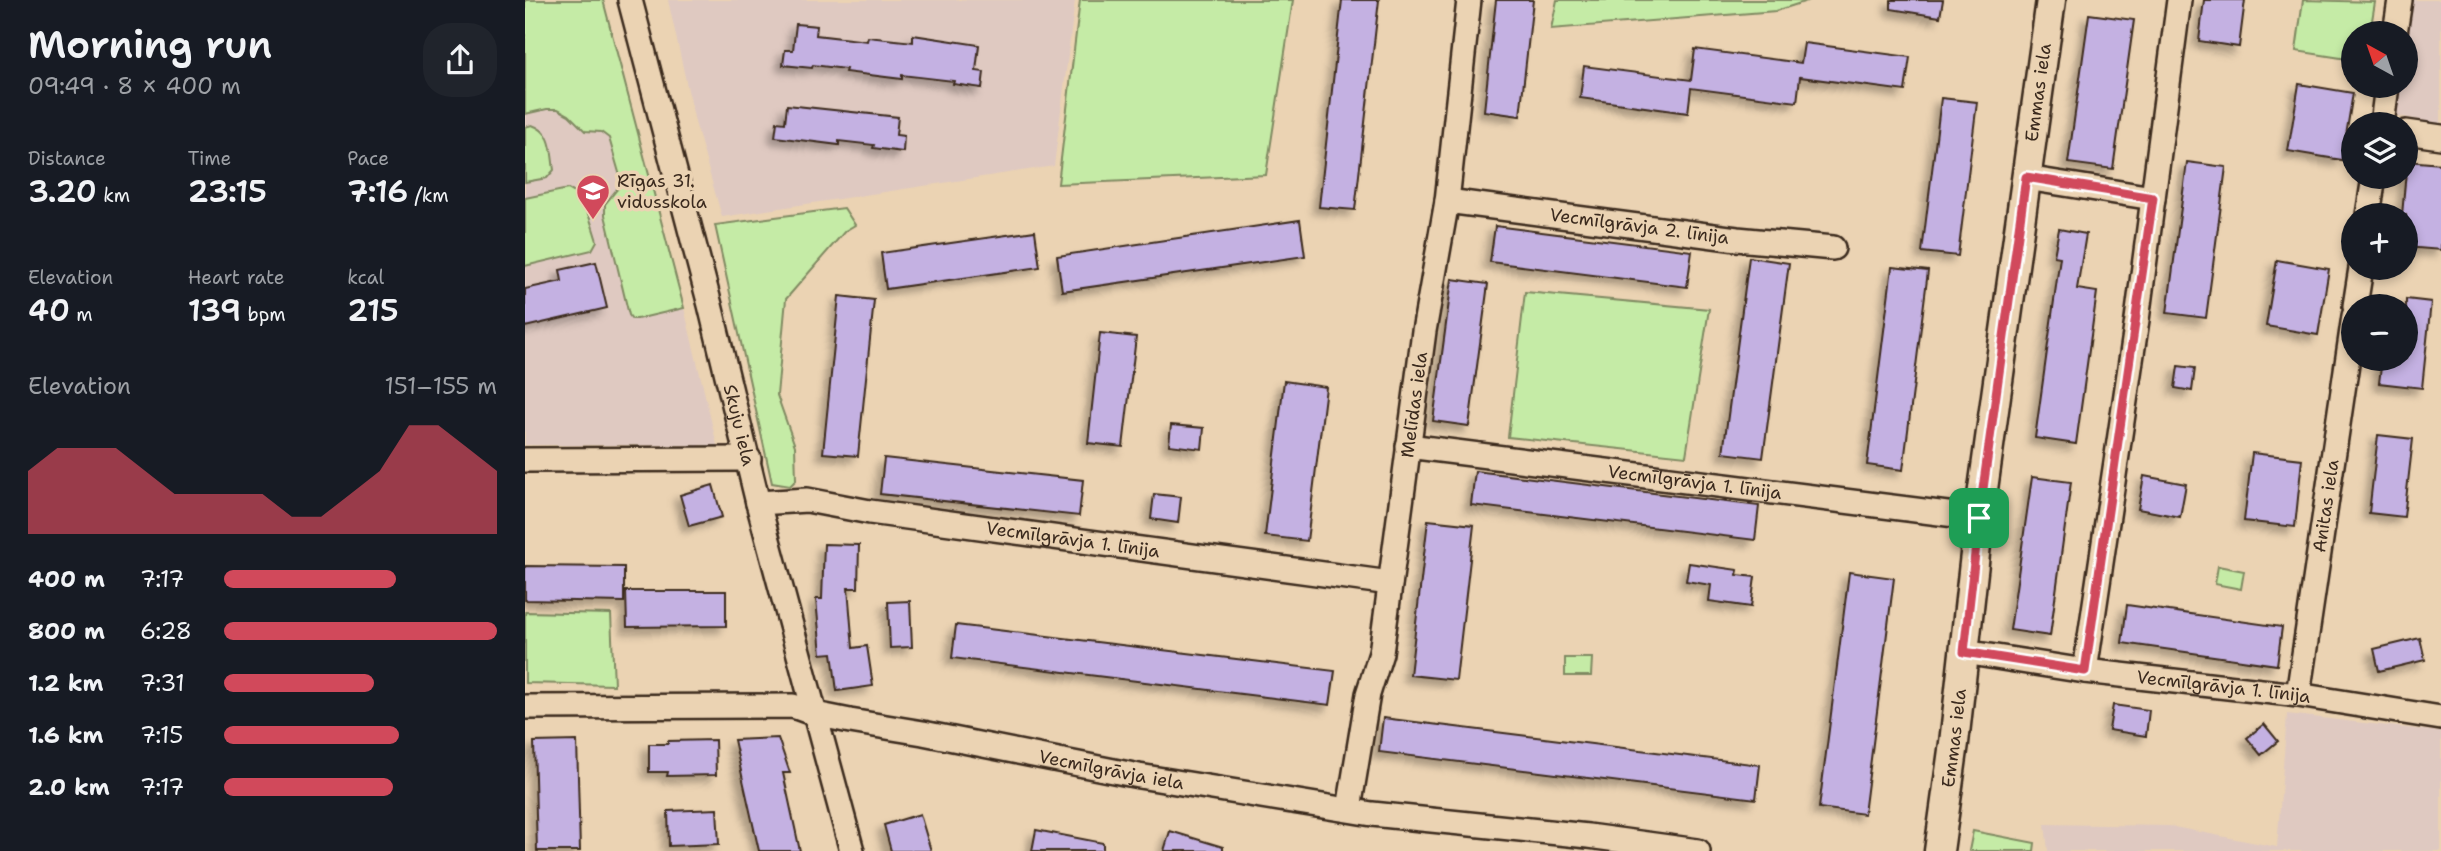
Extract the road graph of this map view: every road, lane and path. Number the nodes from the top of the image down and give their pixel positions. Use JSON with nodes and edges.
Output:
{"nodes":[{"id":1,"x":630,"y":0,"type":"edge"},
{"id":2,"x":1469,"y":0,"type":"edge"},
{"id":3,"x":2051,"y":0,"type":"edge"},
{"id":4,"x":2179,"y":0,"type":"edge"},
{"id":5,"x":2399,"y":0,"type":"edge"},
{"id":6,"x":2396,"y":21,"type":"edge"},
{"id":7,"x":2418,"y":134,"type":"edge"},
{"id":8,"x":2441,"y":137,"type":"edge"},
{"id":9,"x":2026,"y":177,"type":"junction"},
{"id":10,"x":2153,"y":198,"type":"junction"},
{"id":11,"x":1447,"y":201,"type":"junction"},
{"id":12,"x":1833,"y":248,"type":"dead end"},
{"id":13,"x":2346,"y":371,"type":"edge"},
{"id":14,"x":1408,"y":446,"type":"junction"},
{"id":15,"x":749,"y":459,"type":"junction"},
{"id":16,"x":525,"y":460,"type":"edge"},
{"id":17,"x":758,"y":503,"type":"junction"},
{"id":18,"x":1979,"y":518,"type":"junction"},
{"id":19,"x":1390,"y":583,"type":"junction"},
{"id":20,"x":1964,"y":652,"type":"junction"},
{"id":21,"x":2085,"y":671,"type":"junction"},
{"id":22,"x":2298,"y":695,"type":"junction"},
{"id":23,"x":525,"y":707,"type":"edge"},
{"id":24,"x":815,"y":714,"type":"junction"},
{"id":25,"x":2441,"y":718,"type":"edge"},
{"id":26,"x":1349,"y":809,"type":"junction"},
{"id":27,"x":852,"y":851,"type":"edge"},
{"id":28,"x":1698,"y":851,"type":"edge"},
{"id":29,"x":1939,"y":851,"type":"edge"}],
"edges":[{"from":1,"to":15,"type":"street","name":"Skuju iela"},
{"from":2,"to":11,"type":"street","name":"Melīdas iela"},
{"from":3,"to":9,"type":"street","name":"Emmas iela"},
{"from":4,"to":10,"type":"street"},
{"from":5,"to":6,"type":"street"},
{"from":7,"to":8,"type":"street"},
{"from":9,"to":10,"type":"street"},
{"from":9,"to":18,"type":"street","name":"Emmas iela"},
{"from":10,"to":21,"type":"street"},
{"from":11,"to":12,"type":"street","name":"Vecmīlgrāvja 2. līnija"},
{"from":11,"to":14,"type":"street","name":"Melīdas iela"},
{"from":13,"to":22,"type":"street","name":"Anitas iela"},
{"from":14,"to":18,"type":"street","name":"Vecmīlgrāvja 1. līnija"},
{"from":14,"to":19,"type":"street","name":"Melīdas iela"},
{"from":15,"to":16,"type":"street"},
{"from":15,"to":17,"type":"street","name":"Skuju iela"},
{"from":17,"to":19,"type":"street","name":"Vecmīlgrāvja 1. līnija"},
{"from":17,"to":24,"type":"street","name":"Skuju iela"},
{"from":18,"to":20,"type":"street","name":"Emmas iela"},
{"from":19,"to":26,"type":"street","name":"Melīdas iela"},
{"from":20,"to":21,"type":"street","name":"Vecmīlgrāvja 1. līnija"},
{"from":20,"to":29,"type":"street","name":"Emmas iela"},
{"from":21,"to":22,"type":"street","name":"Vecmīlgrāvja 1. līnija"},
{"from":22,"to":25,"type":"street","name":"Vecmīlgrāvja 1. līnija"},
{"from":23,"to":24,"type":"street","name":"Vecmīlgrāvja iela"},
{"from":24,"to":26,"type":"street","name":"Vecmīlgrāvja iela"},
{"from":24,"to":27,"type":"street","name":"Skuju iela"},
{"from":26,"to":28,"type":"street","name":"Vecmīlgrāvja iela"}]}
